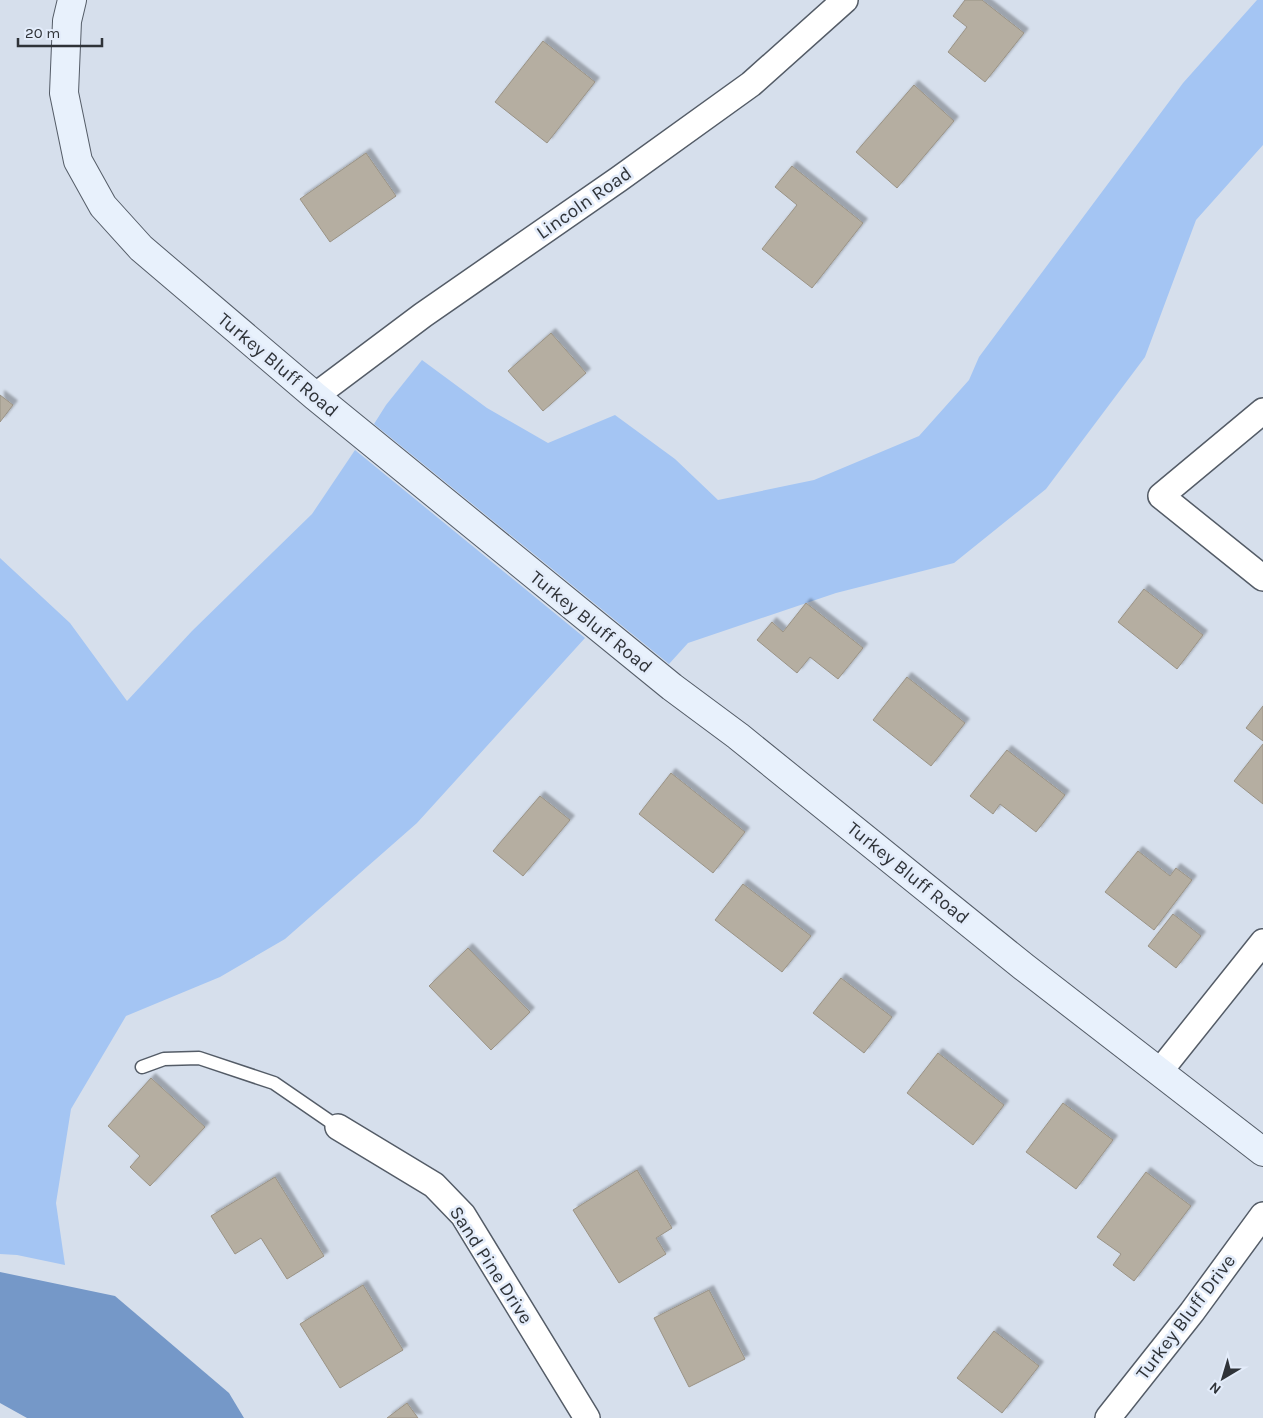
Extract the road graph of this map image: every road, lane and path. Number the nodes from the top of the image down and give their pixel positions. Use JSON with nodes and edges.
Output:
{"nodes":[{"id":1,"x":72,"y":0,"type":"edge"},
{"id":2,"x":845,"y":0,"type":"edge"},
{"id":3,"x":315,"y":396,"type":"junction"},
{"id":4,"x":1263,"y":411,"type":"edge"},
{"id":5,"x":1263,"y":578,"type":"edge"},
{"id":6,"x":1263,"y":942,"type":"edge"},
{"id":7,"x":142,"y":1067,"type":"dead end"},
{"id":8,"x":1160,"y":1071,"type":"junction"},
{"id":9,"x":338,"y":1127,"type":"joint"},
{"id":10,"x":1263,"y":1152,"type":"edge"},
{"id":11,"x":1263,"y":1215,"type":"edge"},
{"id":12,"x":587,"y":1418,"type":"edge"},
{"id":13,"x":1108,"y":1418,"type":"edge"}],
"edges":[{"from":1,"to":3,"type":"street","name":"Turkey Bluff Road"},
{"from":2,"to":3,"type":"street","name":"Lincoln Road"},
{"from":3,"to":8,"type":"street","name":"Turkey Bluff Road"},
{"from":4,"to":5,"type":"street"},
{"from":6,"to":8,"type":"street"},
{"from":7,"to":9,"type":"lane"},
{"from":8,"to":10,"type":"street","name":"Turkey Bluff Road"},
{"from":9,"to":12,"type":"street","name":"Sand Pine Drive"},
{"from":11,"to":13,"type":"street","name":"Turkey Bluff Drive"}]}
